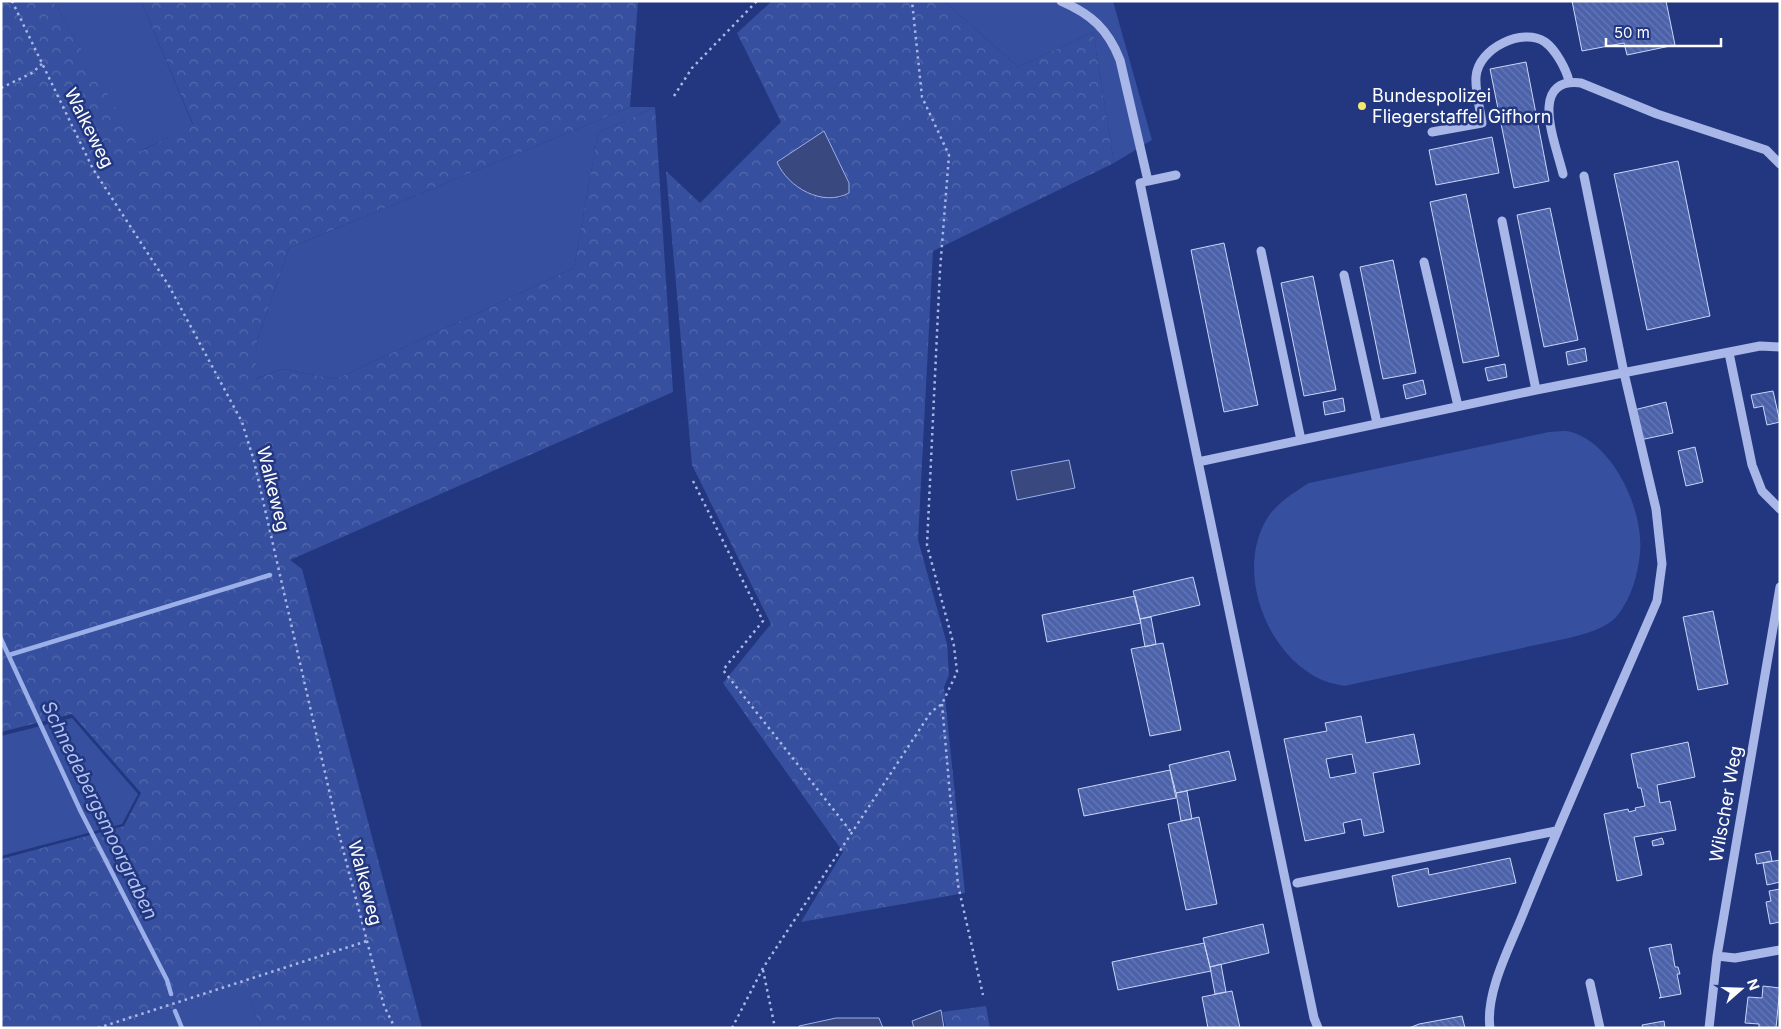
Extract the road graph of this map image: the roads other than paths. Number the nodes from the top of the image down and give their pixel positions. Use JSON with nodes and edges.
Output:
{"nodes":[{"id":1,"x":1061,"y":1,"type":"edge"},
{"id":2,"x":1569,"y":82,"type":"junction"},
{"id":3,"x":1432,"y":132,"type":"dead end"},
{"id":4,"x":1780,"y":164,"type":"edge"},
{"id":5,"x":1563,"y":174,"type":"dead end"},
{"id":6,"x":1176,"y":175,"type":"dead end"},
{"id":7,"x":1584,"y":176,"type":"dead end"},
{"id":8,"x":1148,"y":181,"type":"junction"},
{"id":9,"x":1502,"y":221,"type":"dead end"},
{"id":10,"x":1262,"y":251,"type":"dead end"},
{"id":11,"x":1424,"y":262,"type":"dead end"},
{"id":12,"x":1344,"y":275,"type":"dead end"},
{"id":13,"x":1780,"y":347,"type":"edge"},
{"id":14,"x":1729,"y":353,"type":"junction"},
{"id":15,"x":1624,"y":373,"type":"junction"},
{"id":16,"x":1536,"y":390,"type":"junction"},
{"id":17,"x":1458,"y":406,"type":"junction"},
{"id":18,"x":1377,"y":423,"type":"junction"},
{"id":19,"x":1301,"y":440,"type":"junction"},
{"id":20,"x":1198,"y":462,"type":"junction"},
{"id":21,"x":1780,"y":509,"type":"edge"},
{"id":22,"x":1780,"y":587,"type":"edge"},
{"id":23,"x":1556,"y":831,"type":"junction"},
{"id":24,"x":1297,"y":883,"type":"dead end"},
{"id":25,"x":1780,"y":950,"type":"edge"},
{"id":26,"x":1717,"y":956,"type":"junction"},
{"id":27,"x":1590,"y":983,"type":"dead end"},
{"id":28,"x":1318,"y":1028,"type":"edge"},
{"id":29,"x":1490,"y":1028,"type":"edge"},
{"id":30,"x":1600,"y":1028,"type":"edge"},
{"id":31,"x":1709,"y":1028,"type":"edge"}],
"edges":[{"from":1,"to":8,"type":"street"},
{"from":2,"to":3,"type":"street"},
{"from":2,"to":4,"type":"street"},
{"from":2,"to":5,"type":"street"},
{"from":6,"to":8,"type":"street"},
{"from":7,"to":15,"type":"street"},
{"from":8,"to":20,"type":"street"},
{"from":9,"to":16,"type":"street"},
{"from":10,"to":19,"type":"street"},
{"from":11,"to":17,"type":"street"},
{"from":12,"to":18,"type":"street"},
{"from":13,"to":14,"type":"street"},
{"from":14,"to":15,"type":"street"},
{"from":14,"to":21,"type":"street"},
{"from":15,"to":16,"type":"street"},
{"from":15,"to":23,"type":"street"},
{"from":16,"to":17,"type":"street"},
{"from":17,"to":18,"type":"street"},
{"from":18,"to":19,"type":"street"},
{"from":19,"to":20,"type":"street"},
{"from":20,"to":28,"type":"street"},
{"from":22,"to":26,"type":"street","name":"Wilscher Weg"},
{"from":23,"to":24,"type":"street"},
{"from":23,"to":29,"type":"street"},
{"from":25,"to":26,"type":"street"},
{"from":26,"to":31,"type":"street","name":"Wilscher Weg"},
{"from":27,"to":30,"type":"street"}]}
